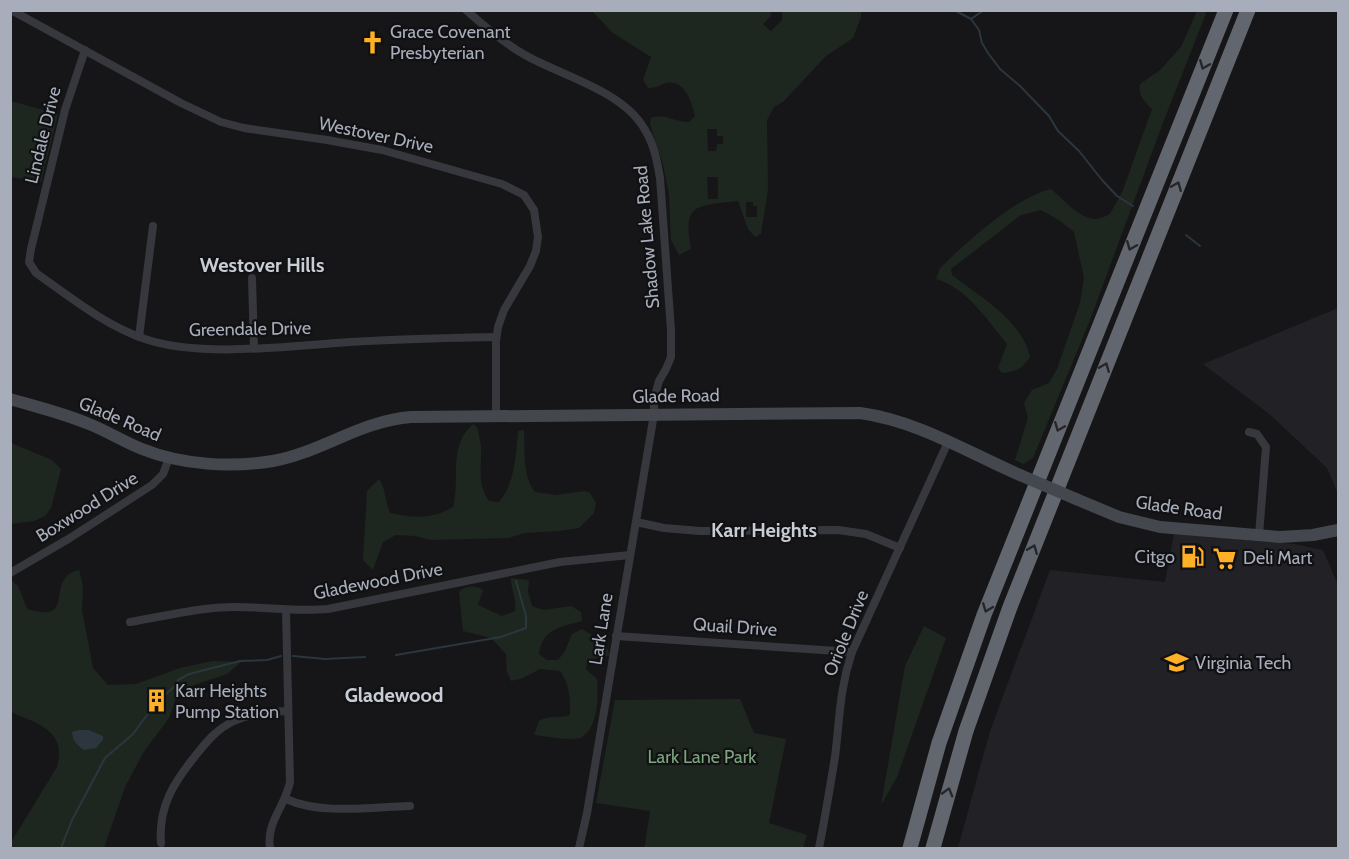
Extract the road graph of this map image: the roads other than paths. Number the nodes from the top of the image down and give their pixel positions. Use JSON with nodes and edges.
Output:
{"nodes":[{"id":1,"x":11,"y":10,"type":"edge"},
{"id":2,"x":466,"y":10,"type":"edge"},
{"id":3,"x":1226,"y":10,"type":"edge"},
{"id":4,"x":1248,"y":10,"type":"edge"},
{"id":5,"x":85,"y":50,"type":"junction"},
{"id":6,"x":153,"y":226,"type":"dead end"},
{"id":7,"x":30,"y":263,"type":"joint"},
{"id":8,"x":252,"y":278,"type":"dead end"},
{"id":9,"x":139,"y":337,"type":"junction"},
{"id":10,"x":496,"y":337,"type":"junction"},
{"id":11,"x":254,"y":348,"type":"junction"},
{"id":12,"x":10,"y":399,"type":"edge"},
{"id":13,"x":654,"y":414,"type":"junction"},
{"id":14,"x":496,"y":416,"type":"junction"},
{"id":15,"x":1249,"y":432,"type":"dead end"},
{"id":16,"x":948,"y":442,"type":"junction"},
{"id":17,"x":169,"y":458,"type":"junction"},
{"id":18,"x":636,"y":522,"type":"junction"},
{"id":19,"x":1338,"y":532,"type":"edge"},
{"id":20,"x":1259,"y":535,"type":"junction"},
{"id":21,"x":900,"y":548,"type":"junction"},
{"id":22,"x":630,"y":555,"type":"junction"},
{"id":23,"x":10,"y":573,"type":"edge"},
{"id":24,"x":286,"y":610,"type":"junction"},
{"id":25,"x":130,"y":622,"type":"dead end"},
{"id":26,"x":616,"y":636,"type":"junction"},
{"id":27,"x":852,"y":652,"type":"junction"},
{"id":28,"x":288,"y":711,"type":"junction"},
{"id":29,"x":286,"y":799,"type":"junction"},
{"id":30,"x":410,"y":806,"type":"dead end"},
{"id":31,"x":161,"y":843,"type":"dead end"},
{"id":32,"x":270,"y":849,"type":"edge"},
{"id":33,"x":579,"y":849,"type":"edge"},
{"id":34,"x":819,"y":849,"type":"edge"},
{"id":35,"x":910,"y":849,"type":"edge"},
{"id":36,"x":933,"y":849,"type":"edge"}],
"edges":[{"from":1,"to":5,"type":"street","name":"Westover Drive"},
{"from":2,"to":13,"type":"street","name":"Shadow Lake Road"},
{"from":3,"to":35,"type":"highway","one_way":true},
{"from":36,"to":4,"type":"highway","one_way":true},
{"from":5,"to":7,"type":"street","name":"Lindale Drive"},
{"from":5,"to":10,"type":"street","name":"Westover Drive"},
{"from":6,"to":9,"type":"street"},
{"from":7,"to":9,"type":"street","name":"Greendale Drive"},
{"from":8,"to":11,"type":"street"},
{"from":9,"to":11,"type":"street","name":"Greendale Drive"},
{"from":10,"to":11,"type":"street","name":"Greendale Drive"},
{"from":10,"to":14,"type":"street","name":"Westover Drive"},
{"from":12,"to":17,"type":"street","name":"Glade Road"},
{"from":13,"to":14,"type":"street","name":"Glade Road"},
{"from":13,"to":16,"type":"street","name":"Glade Road"},
{"from":13,"to":18,"type":"street","name":"Lark Lane"},
{"from":14,"to":17,"type":"street","name":"Glade Road"},
{"from":15,"to":20,"type":"street"},
{"from":16,"to":20,"type":"street","name":"Glade Road","bridge":true},
{"from":16,"to":21,"type":"street","name":"Oriole Drive"},
{"from":17,"to":23,"type":"street","name":"Boxwood Drive"},
{"from":18,"to":21,"type":"street"},
{"from":18,"to":22,"type":"street","name":"Lark Lane"},
{"from":19,"to":20,"type":"street","name":"Glade Road"},
{"from":21,"to":27,"type":"street","name":"Oriole Drive"},
{"from":22,"to":24,"type":"street","name":"Gladewood Drive"},
{"from":22,"to":26,"type":"street","name":"Lark Lane"},
{"from":24,"to":25,"type":"street","name":"Gladewood Drive"},
{"from":24,"to":28,"type":"street"},
{"from":26,"to":27,"type":"street","name":"Quail Drive"},
{"from":26,"to":33,"type":"street","name":"Lark Lane"},
{"from":27,"to":34,"type":"street","name":"Oriole Drive"},
{"from":28,"to":29,"type":"street"},
{"from":28,"to":31,"type":"street"},
{"from":29,"to":30,"type":"street"},
{"from":29,"to":32,"type":"street"}]}
